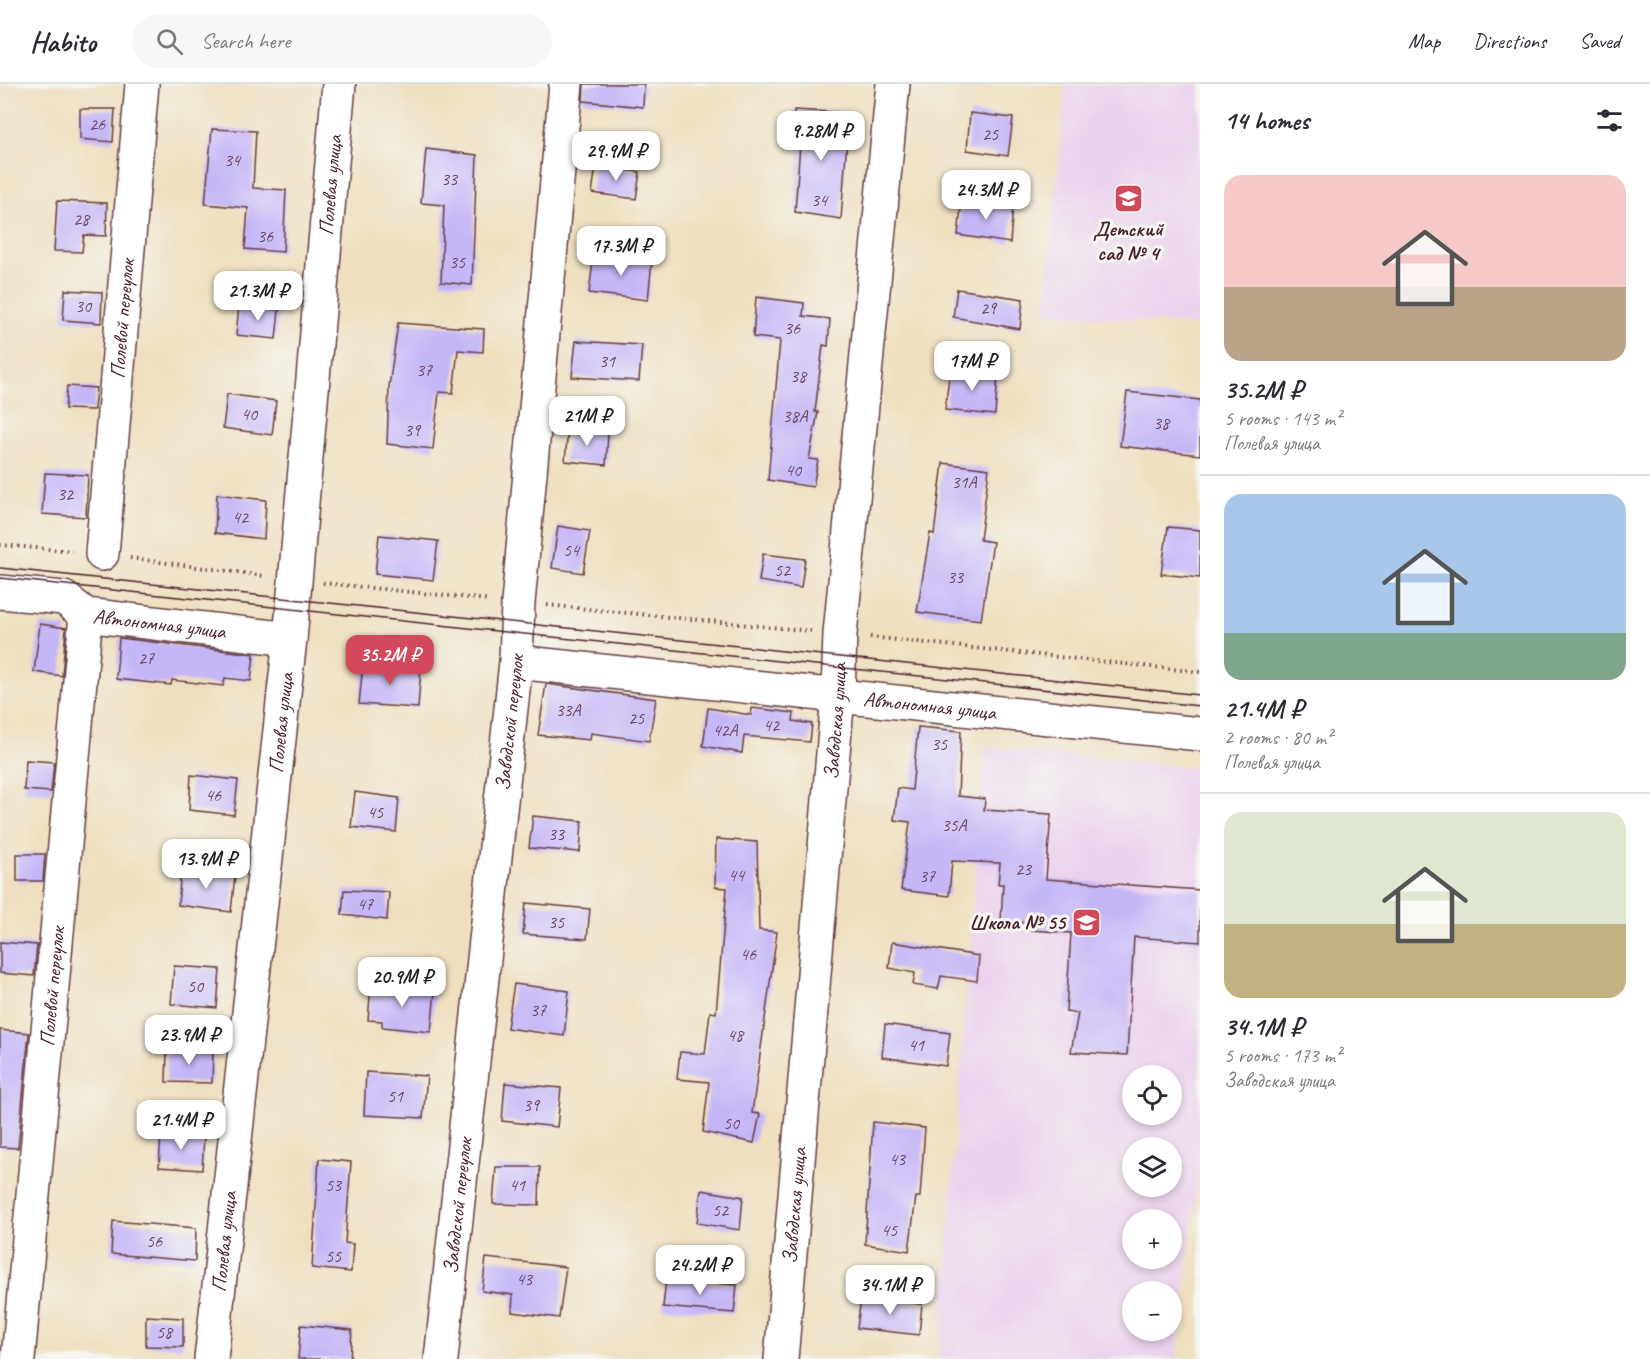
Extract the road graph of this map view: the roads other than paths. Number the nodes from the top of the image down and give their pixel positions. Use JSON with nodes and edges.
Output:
{"nodes":[{"id":1,"x":142,"y":84,"type":"edge"},
{"id":2,"x":339,"y":84,"type":"edge"},
{"id":3,"x":566,"y":84,"type":"edge"},
{"id":4,"x":893,"y":84,"type":"edge"},
{"id":5,"x":102,"y":554,"type":"road end"},
{"id":6,"x":0,"y":591,"type":"edge"},
{"id":7,"x":86,"y":615,"type":"junction"},
{"id":8,"x":290,"y":639,"type":"junction"},
{"id":9,"x":516,"y":662,"type":"junction"},
{"id":10,"x":838,"y":695,"type":"junction"},
{"id":11,"x":1200,"y":734,"type":"edge"},
{"id":12,"x":18,"y":1359,"type":"edge"},
{"id":13,"x":211,"y":1359,"type":"edge"},
{"id":14,"x":441,"y":1359,"type":"edge"},
{"id":15,"x":781,"y":1359,"type":"edge"}],
"edges":[{"from":1,"to":5,"type":"street","name":"Полевой переулок"},
{"from":2,"to":8,"type":"street","name":"Полевая улица"},
{"from":3,"to":9,"type":"street","name":"Заводской переулок"},
{"from":4,"to":10,"type":"street","name":"Заводская улица"},
{"from":6,"to":7,"type":"street","name":"Автономная улица"},
{"from":7,"to":8,"type":"street","name":"Автономная улица"},
{"from":7,"to":12,"type":"street","name":"Полевой переулок"},
{"from":8,"to":13,"type":"street","name":"Полевая улица"},
{"from":9,"to":10,"type":"street","name":"Автономная улица"},
{"from":9,"to":14,"type":"street","name":"Заводской переулок"},
{"from":10,"to":11,"type":"street","name":"Автономная улица"},
{"from":10,"to":15,"type":"street","name":"Заводская улица"}]}
